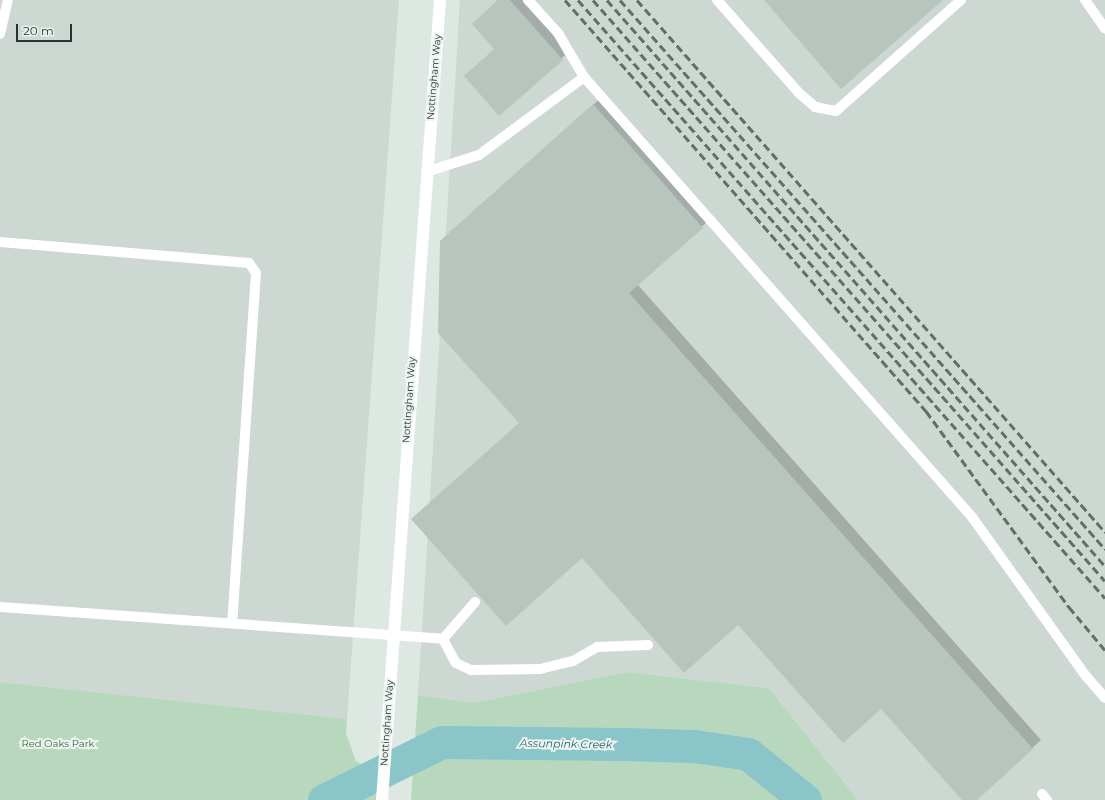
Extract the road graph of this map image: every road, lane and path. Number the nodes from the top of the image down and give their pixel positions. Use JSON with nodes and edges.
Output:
{"nodes":[{"id":1,"x":8,"y":0,"type":"edge"},
{"id":2,"x":440,"y":0,"type":"edge"},
{"id":3,"x":528,"y":0,"type":"edge"},
{"id":4,"x":717,"y":0,"type":"edge"},
{"id":5,"x":961,"y":0,"type":"edge"},
{"id":6,"x":1085,"y":0,"type":"edge"},
{"id":7,"x":1105,"y":30,"type":"edge"},
{"id":8,"x":0,"y":34,"type":"edge"},
{"id":9,"x":584,"y":77,"type":"junction"},
{"id":10,"x":426,"y":172,"type":"junction"},
{"id":11,"x":0,"y":242,"type":"edge"},
{"id":12,"x":475,"y":602,"type":"dead end"},
{"id":13,"x":0,"y":606,"type":"edge"},
{"id":14,"x":232,"y":623,"type":"junction"},
{"id":15,"x":393,"y":634,"type":"junction"},
{"id":16,"x":443,"y":639,"type":"junction"},
{"id":17,"x":648,"y":645,"type":"dead end"},
{"id":18,"x":1105,"y":698,"type":"edge"},
{"id":19,"x":382,"y":800,"type":"edge"}],
"edges":[{"from":1,"to":8,"type":"lane"},
{"from":2,"to":10,"type":"street","name":"Nottingham Way"},
{"from":3,"to":9,"type":"lane"},
{"from":4,"to":5,"type":"lane"},
{"from":6,"to":7,"type":"lane"},
{"from":9,"to":10,"type":"lane"},
{"from":9,"to":18,"type":"lane"},
{"from":10,"to":15,"type":"street","name":"Nottingham Way"},
{"from":11,"to":14,"type":"lane"},
{"from":12,"to":16,"type":"lane"},
{"from":13,"to":14,"type":"lane"},
{"from":14,"to":15,"type":"lane"},
{"from":15,"to":16,"type":"lane"},
{"from":15,"to":19,"type":"street","name":"Nottingham Way"},
{"from":16,"to":17,"type":"lane"}]}
